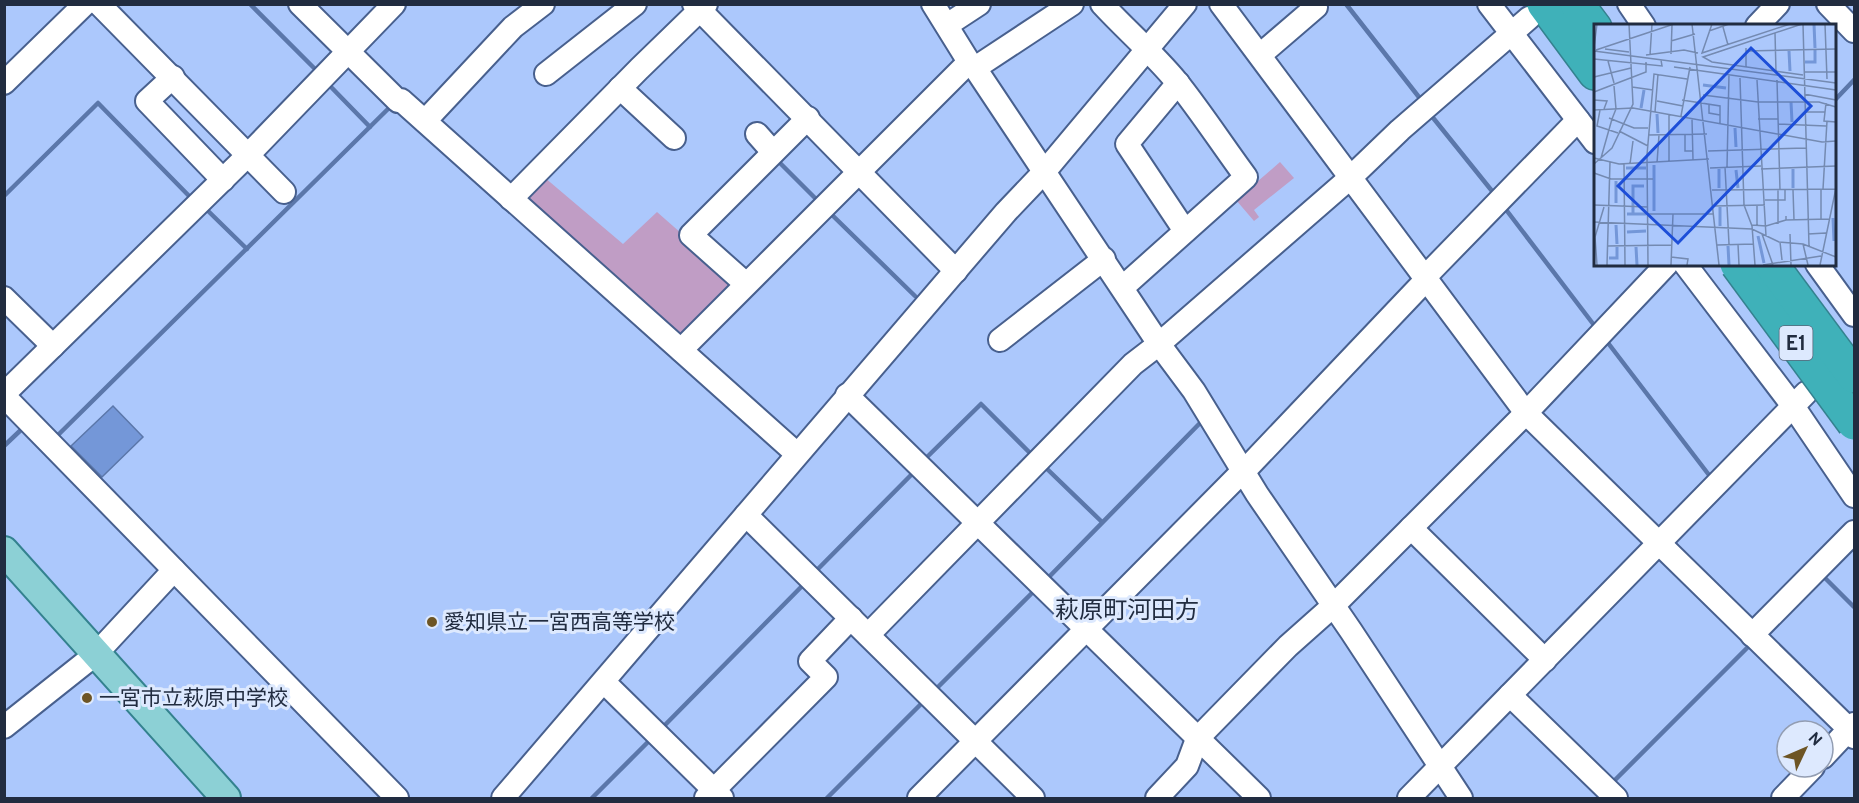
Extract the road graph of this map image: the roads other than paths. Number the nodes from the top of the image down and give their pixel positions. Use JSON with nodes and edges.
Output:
{"nodes":[{"id":1,"x":85,"y":4,"type":"edge"},
{"id":2,"x":99,"y":4,"type":"edge"},
{"id":3,"x":300,"y":4,"type":"edge"},
{"id":4,"x":394,"y":4,"type":"edge"},
{"id":5,"x":543,"y":4,"type":"edge"},
{"id":6,"x":635,"y":4,"type":"edge"},
{"id":7,"x":933,"y":4,"type":"edge"},
{"id":8,"x":979,"y":4,"type":"edge"},
{"id":9,"x":1072,"y":4,"type":"edge"},
{"id":10,"x":1102,"y":4,"type":"edge"},
{"id":11,"x":1185,"y":4,"type":"edge"},
{"id":12,"x":1221,"y":4,"type":"edge"},
{"id":13,"x":1489,"y":4,"type":"edge"},
{"id":14,"x":1577,"y":4,"type":"edge"},
{"id":15,"x":1629,"y":4,"type":"edge"},
{"id":16,"x":1778,"y":4,"type":"edge"},
{"id":17,"x":1828,"y":4,"type":"edge"},
{"id":18,"x":700,"y":6,"type":"edge"},
{"id":19,"x":1316,"y":7,"type":"dead end"},
{"id":20,"x":1536,"y":11,"type":"edge"},
{"id":21,"x":1643,"y":24,"type":"edge"},
{"id":22,"x":1759,"y":24,"type":"edge"},
{"id":23,"x":947,"y":25,"type":"junction"},
{"id":24,"x":1594,"y":27,"type":"edge"},
{"id":25,"x":1854,"y":31,"type":"edge"},
{"id":26,"x":1511,"y":34,"type":"junction"},
{"id":27,"x":1148,"y":50,"type":"junction"},
{"id":28,"x":349,"y":53,"type":"junction"},
{"id":29,"x":1260,"y":55,"type":"junction"},
{"id":30,"x":972,"y":65,"type":"junction"},
{"id":31,"x":1594,"y":72,"type":"edge"},
{"id":32,"x":546,"y":74,"type":"dead end"},
{"id":33,"x":173,"y":77,"type":"junction"},
{"id":34,"x":4,"y":83,"type":"edge"},
{"id":35,"x":1178,"y":83,"type":"junction"},
{"id":36,"x":620,"y":88,"type":"junction"},
{"id":37,"x":808,"y":118,"type":"junction"},
{"id":38,"x":1578,"y":120,"type":"junction"},
{"id":39,"x":425,"y":121,"type":"junction"},
{"id":40,"x":757,"y":134,"type":"dead end"},
{"id":41,"x":674,"y":138,"type":"dead end"},
{"id":42,"x":1594,"y":140,"type":"edge"},
{"id":43,"x":773,"y":152,"type":"junction"},
{"id":44,"x":249,"y":154,"type":"junction"},
{"id":45,"x":1045,"y":171,"type":"junction"},
{"id":46,"x":860,"y":172,"type":"junction"},
{"id":47,"x":1350,"y":178,"type":"junction"},
{"id":48,"x":223,"y":180,"type":"junction"},
{"id":49,"x":284,"y":192,"type":"dead end"},
{"id":50,"x":511,"y":199,"type":"junction"},
{"id":51,"x":1185,"y":231,"type":"junction"},
{"id":52,"x":1104,"y":259,"type":"junction"},
{"id":53,"x":1665,"y":266,"type":"edge"},
{"id":54,"x":1687,"y":266,"type":"edge"},
{"id":55,"x":1738,"y":266,"type":"edge"},
{"id":56,"x":1772,"y":266,"type":"edge"},
{"id":57,"x":1818,"y":266,"type":"edge"},
{"id":58,"x":956,"y":270,"type":"junction"},
{"id":59,"x":1424,"y":278,"type":"junction"},
{"id":60,"x":746,"y":284,"type":"junction"},
{"id":61,"x":1123,"y":287,"type":"junction"},
{"id":62,"x":4,"y":298,"type":"edge"},
{"id":63,"x":1854,"y":315,"type":"edge"},
{"id":64,"x":1000,"y":340,"type":"dead end"},
{"id":65,"x":1159,"y":344,"type":"junction"},
{"id":66,"x":53,"y":346,"type":"junction"},
{"id":67,"x":681,"y":350,"type":"junction"},
{"id":68,"x":1854,"y":376,"type":"edge"},
{"id":69,"x":4,"y":395,"type":"edge"},
{"id":70,"x":848,"y":396,"type":"junction"},
{"id":71,"x":1799,"y":400,"type":"junction"},
{"id":72,"x":1526,"y":413,"type":"junction"},
{"id":73,"x":1854,"y":423,"type":"edge"},
{"id":74,"x":797,"y":454,"type":"junction"},
{"id":75,"x":1243,"y":471,"type":"junction"},
{"id":76,"x":1854,"y":496,"type":"edge"},
{"id":77,"x":746,"y":515,"type":"junction"},
{"id":78,"x":978,"y":522,"type":"junction"},
{"id":79,"x":1411,"y":528,"type":"junction"},
{"id":80,"x":1854,"y":532,"type":"edge"},
{"id":81,"x":1660,"y":543,"type":"junction"},
{"id":82,"x":4,"y":551,"type":"edge"},
{"id":83,"x":174,"y":570,"type":"junction"},
{"id":84,"x":1334,"y":606,"type":"junction"},
{"id":85,"x":851,"y":618,"type":"junction"},
{"id":86,"x":1086,"y":629,"type":"junction"},
{"id":87,"x":868,"y":635,"type":"junction"},
{"id":88,"x":1752,"y":635,"type":"junction"},
{"id":89,"x":96,"y":654,"type":"junction"},
{"id":90,"x":1545,"y":660,"type":"junction"},
{"id":91,"x":604,"y":682,"type":"junction"},
{"id":92,"x":1510,"y":695,"type":"junction"},
{"id":93,"x":4,"y":727,"type":"edge"},
{"id":94,"x":1853,"y":730,"type":"edge"},
{"id":95,"x":1197,"y":739,"type":"junction"},
{"id":96,"x":976,"y":742,"type":"junction"},
{"id":97,"x":1835,"y":746,"type":"edge"},
{"id":98,"x":1441,"y":768,"type":"junction"},
{"id":99,"x":1801,"y":779,"type":"edge"},
{"id":100,"x":714,"y":796,"type":"edge"},
{"id":101,"x":226,"y":798,"type":"edge"},
{"id":102,"x":397,"y":798,"type":"edge"},
{"id":103,"x":503,"y":798,"type":"edge"},
{"id":104,"x":920,"y":798,"type":"edge"},
{"id":105,"x":1033,"y":798,"type":"edge"},
{"id":106,"x":1157,"y":798,"type":"edge"},
{"id":107,"x":1259,"y":798,"type":"edge"},
{"id":108,"x":1409,"y":798,"type":"edge"},
{"id":109,"x":1461,"y":798,"type":"edge"},
{"id":110,"x":1616,"y":798,"type":"edge"},
{"id":111,"x":1783,"y":798,"type":"edge"}],
"edges":[{"from":1,"to":34,"type":"street"},
{"from":2,"to":33,"type":"street"},
{"from":3,"to":28,"type":"street"},
{"from":4,"to":28,"type":"street"},
{"from":5,"to":39,"type":"street"},
{"from":6,"to":32,"type":"street"},
{"from":7,"to":23,"type":"street"},
{"from":8,"to":23,"type":"street"},
{"from":9,"to":30,"type":"street"},
{"from":10,"to":27,"type":"street"},
{"from":11,"to":27,"type":"street"},
{"from":12,"to":29,"type":"street"},
{"from":13,"to":26,"type":"street"},
{"from":14,"to":24,"type":"highway"},
{"from":15,"to":21,"type":"street"},
{"from":16,"to":22,"type":"street"},
{"from":17,"to":25,"type":"street"},
{"from":18,"to":36,"type":"street"},
{"from":18,"to":37,"type":"street"},
{"from":19,"to":29,"type":"street"},
{"from":20,"to":26,"type":"street"},
{"from":20,"to":31,"type":"highway"},
{"from":23,"to":30,"type":"street"},
{"from":26,"to":38,"type":"street"},
{"from":26,"to":47,"type":"street"},
{"from":27,"to":35,"type":"street"},
{"from":27,"to":45,"type":"street"},
{"from":28,"to":39,"type":"street"},
{"from":28,"to":44,"type":"street"},
{"from":29,"to":47,"type":"street"},
{"from":30,"to":45,"type":"street"},
{"from":30,"to":46,"type":"street"},
{"from":33,"to":44,"type":"street"},
{"from":33,"to":48,"type":"street"},
{"from":35,"to":51,"type":"street"},
{"from":35,"to":51,"type":"street"},
{"from":36,"to":41,"type":"street"},
{"from":36,"to":50,"type":"street"},
{"from":37,"to":43,"type":"street"},
{"from":37,"to":46,"type":"street"},
{"from":38,"to":42,"type":"street"},
{"from":38,"to":59,"type":"street"},
{"from":39,"to":50,"type":"street"},
{"from":40,"to":43,"type":"street"},
{"from":43,"to":60,"type":"street"},
{"from":44,"to":48,"type":"street"},
{"from":44,"to":49,"type":"street"},
{"from":45,"to":52,"type":"street"},
{"from":45,"to":58,"type":"street"},
{"from":46,"to":58,"type":"street"},
{"from":46,"to":60,"type":"street"},
{"from":47,"to":59,"type":"street"},
{"from":47,"to":65,"type":"street"},
{"from":48,"to":66,"type":"street"},
{"from":50,"to":67,"type":"street"},
{"from":51,"to":61,"type":"street"},
{"from":52,"to":61,"type":"street"},
{"from":52,"to":64,"type":"street"},
{"from":53,"to":72,"type":"street"},
{"from":54,"to":71,"type":"street"},
{"from":55,"to":73,"type":"highway","number":"E1","bridge":true},
{"from":56,"to":68,"type":"highway","number":"E1","bridge":true},
{"from":57,"to":63,"type":"street"},
{"from":58,"to":70,"type":"street"},
{"from":59,"to":72,"type":"street"},
{"from":59,"to":75,"type":"street"},
{"from":60,"to":67,"type":"street"},
{"from":61,"to":65,"type":"street"},
{"from":62,"to":66,"type":"street"},
{"from":65,"to":75,"type":"street"},
{"from":65,"to":78,"type":"street"},
{"from":66,"to":69,"type":"street"},
{"from":67,"to":74,"type":"street"},
{"from":69,"to":83,"type":"street"},
{"from":70,"to":74,"type":"street"},
{"from":70,"to":78,"type":"street"},
{"from":71,"to":76,"type":"street"},
{"from":71,"to":81,"type":"street"},
{"from":72,"to":79,"type":"street"},
{"from":72,"to":81,"type":"street"},
{"from":74,"to":77,"type":"street"},
{"from":75,"to":84,"type":"street"},
{"from":75,"to":86,"type":"street"},
{"from":77,"to":85,"type":"street"},
{"from":77,"to":91,"type":"street"},
{"from":78,"to":86,"type":"street"},
{"from":78,"to":87,"type":"street"},
{"from":79,"to":84,"type":"street"},
{"from":79,"to":90,"type":"street"},
{"from":80,"to":88,"type":"street"},
{"from":81,"to":88,"type":"street"},
{"from":81,"to":90,"type":"street"},
{"from":82,"to":89,"type":"main road"},
{"from":83,"to":89,"type":"street"},
{"from":83,"to":102,"type":"street"},
{"from":84,"to":95,"type":"street"},
{"from":84,"to":98,"type":"street"},
{"from":85,"to":87,"type":"street"},
{"from":85,"to":100,"type":"street"},
{"from":86,"to":95,"type":"street"},
{"from":86,"to":96,"type":"street"},
{"from":87,"to":96,"type":"street"},
{"from":88,"to":94,"type":"street"},
{"from":89,"to":93,"type":"street"},
{"from":89,"to":101,"type":"main road"},
{"from":90,"to":92,"type":"street"},
{"from":91,"to":100,"type":"street"},
{"from":91,"to":103,"type":"street"},
{"from":92,"to":98,"type":"street"},
{"from":92,"to":110,"type":"street"},
{"from":94,"to":97,"type":"street"},
{"from":95,"to":106,"type":"street"},
{"from":95,"to":107,"type":"street"},
{"from":96,"to":104,"type":"street"},
{"from":96,"to":105,"type":"street"},
{"from":98,"to":108,"type":"street"},
{"from":98,"to":109,"type":"street"},
{"from":99,"to":111,"type":"street"}]}
